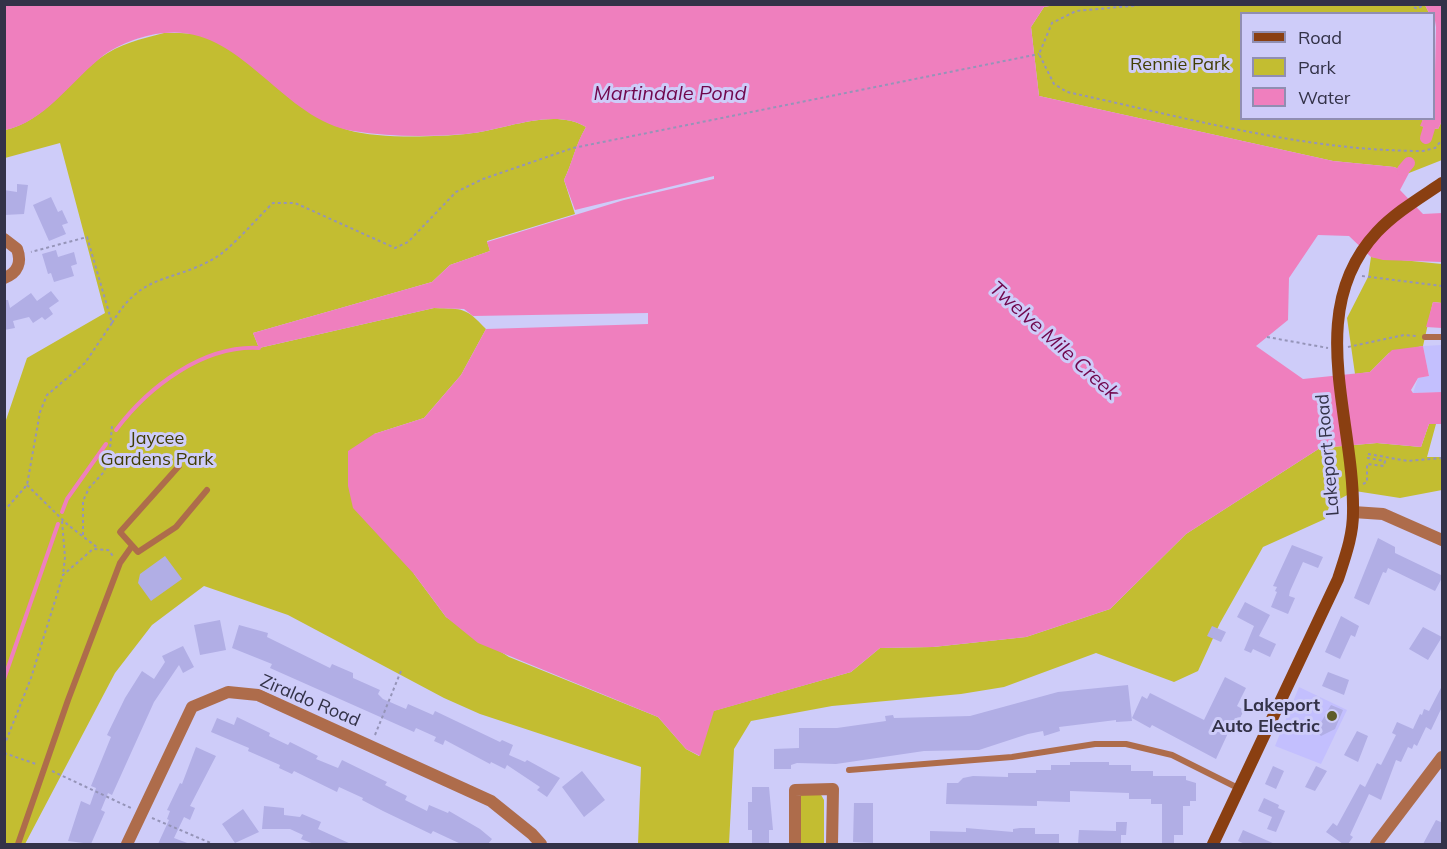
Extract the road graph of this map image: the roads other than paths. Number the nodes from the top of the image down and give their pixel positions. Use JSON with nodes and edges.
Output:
{"nodes":[{"id":1,"x":1443,"y":183,"type":"edge"},
{"id":2,"x":4,"y":239,"type":"edge"},
{"id":3,"x":4,"y":278,"type":"edge"},
{"id":4,"x":1425,"y":337,"type":"dead end"},
{"id":5,"x":1443,"y":337,"type":"edge"},
{"id":6,"x":179,"y":466,"type":"dead end"},
{"id":7,"x":207,"y":490,"type":"dead end"},
{"id":8,"x":1353,"y":512,"type":"junction"},
{"id":9,"x":1443,"y":540,"type":"edge"},
{"id":10,"x":132,"y":546,"type":"junction"},
{"id":11,"x":1443,"y":757,"type":"edge"},
{"id":12,"x":849,"y":770,"type":"dead end"},
{"id":13,"x":1241,"y":789,"type":"junction"},
{"id":14,"x":18,"y":844,"type":"edge"},
{"id":15,"x":127,"y":844,"type":"edge"},
{"id":16,"x":540,"y":844,"type":"edge"},
{"id":17,"x":795,"y":844,"type":"edge"},
{"id":18,"x":832,"y":844,"type":"edge"},
{"id":19,"x":1213,"y":844,"type":"edge"},
{"id":20,"x":1376,"y":844,"type":"edge"}],
"edges":[{"from":1,"to":8,"type":"main road","name":"Lakeport Road"},
{"from":2,"to":3,"type":"street"},
{"from":4,"to":5,"type":"lane"},
{"from":6,"to":10,"type":"lane"},
{"from":7,"to":10,"type":"lane"},
{"from":8,"to":9,"type":"street"},
{"from":8,"to":13,"type":"main road","name":"Lakeport Road"},
{"from":10,"to":14,"type":"lane"},
{"from":11,"to":20,"type":"street"},
{"from":12,"to":13,"type":"lane"},
{"from":13,"to":19,"type":"main road","name":"Lakeport Road"},
{"from":15,"to":16,"type":"street","name":"Ziraldo Road"},
{"from":17,"to":18,"type":"street"}]}
